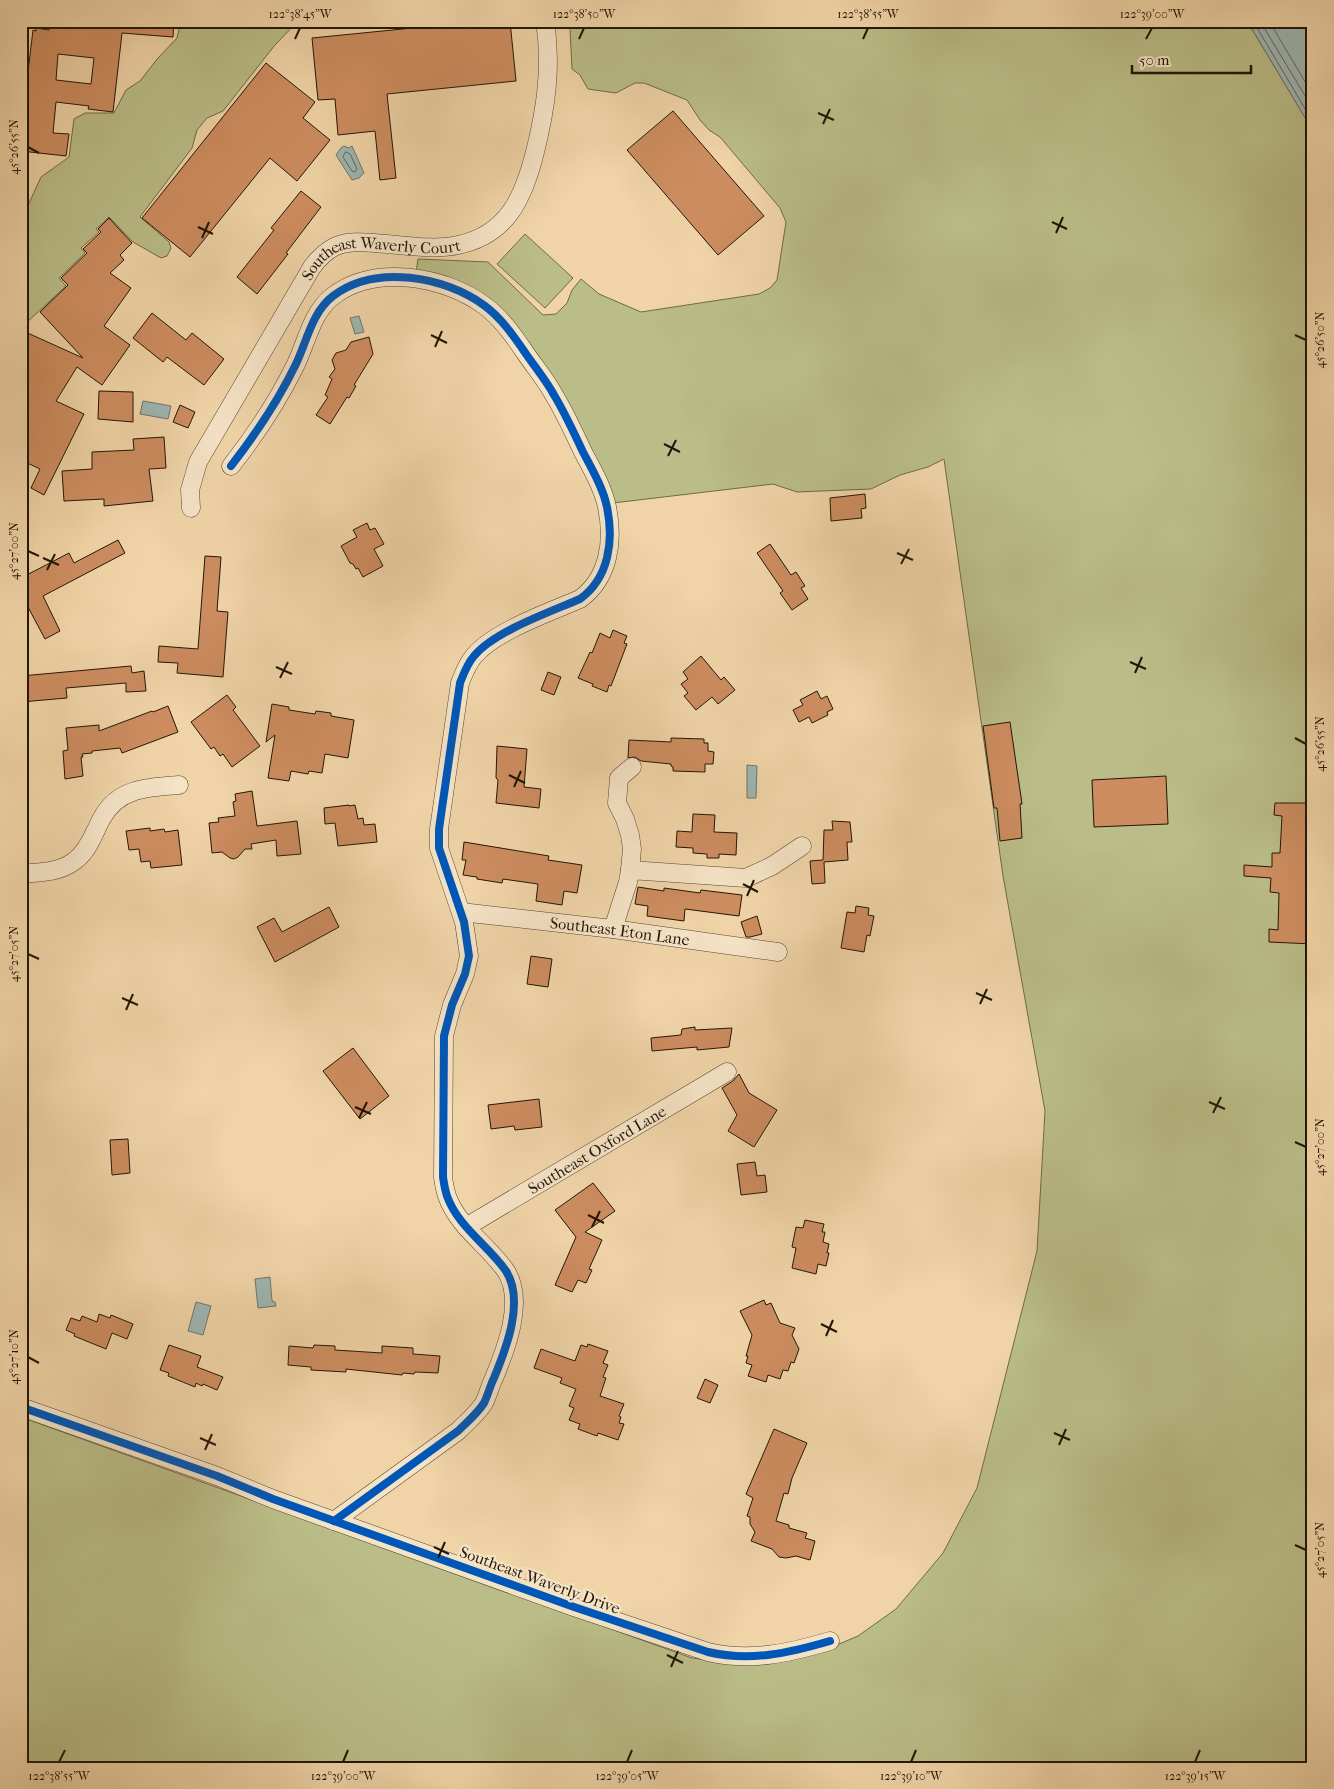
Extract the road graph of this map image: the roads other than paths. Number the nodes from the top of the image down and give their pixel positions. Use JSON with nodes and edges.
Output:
{"nodes":[{"id":1,"x":545,"y":21,"type":"edge"},
{"id":2,"x":231,"y":466,"type":"dead end"},
{"id":3,"x":191,"y":508,"type":"dead end"},
{"id":4,"x":632,"y":767,"type":"dead end"},
{"id":5,"x":179,"y":785,"type":"dead end"},
{"id":6,"x":802,"y":846,"type":"dead end"},
{"id":7,"x":630,"y":870,"type":"junction"},
{"id":8,"x":21,"y":874,"type":"edge"},
{"id":9,"x":461,"y":912,"type":"junction"},
{"id":10,"x":613,"y":929,"type":"junction"},
{"id":11,"x":778,"y":952,"type":"dead end"},
{"id":12,"x":727,"y":1072,"type":"dead end"},
{"id":13,"x":466,"y":1227,"type":"junction"},
{"id":14,"x":21,"y":1407,"type":"edge"},
{"id":15,"x":334,"y":1521,"type":"junction"},
{"id":16,"x":830,"y":1642,"type":"dead end"}],
"edges":[{"from":1,"to":3,"type":"street","name":"Southeast Waverly Court"},
{"from":2,"to":9,"type":"street"},
{"from":4,"to":7,"type":"street"},
{"from":5,"to":8,"type":"street"},
{"from":6,"to":7,"type":"street"},
{"from":7,"to":10,"type":"street"},
{"from":9,"to":10,"type":"street","name":"Southeast Eton Lane"},
{"from":9,"to":13,"type":"street"},
{"from":10,"to":11,"type":"street","name":"Southeast Eton Lane"},
{"from":12,"to":13,"type":"street","name":"Southeast Oxford Lane"},
{"from":13,"to":15,"type":"street"},
{"from":14,"to":15,"type":"street","name":"Southeast Waverly Drive"},
{"from":15,"to":16,"type":"street","name":"Southeast Waverly Drive"}]}
